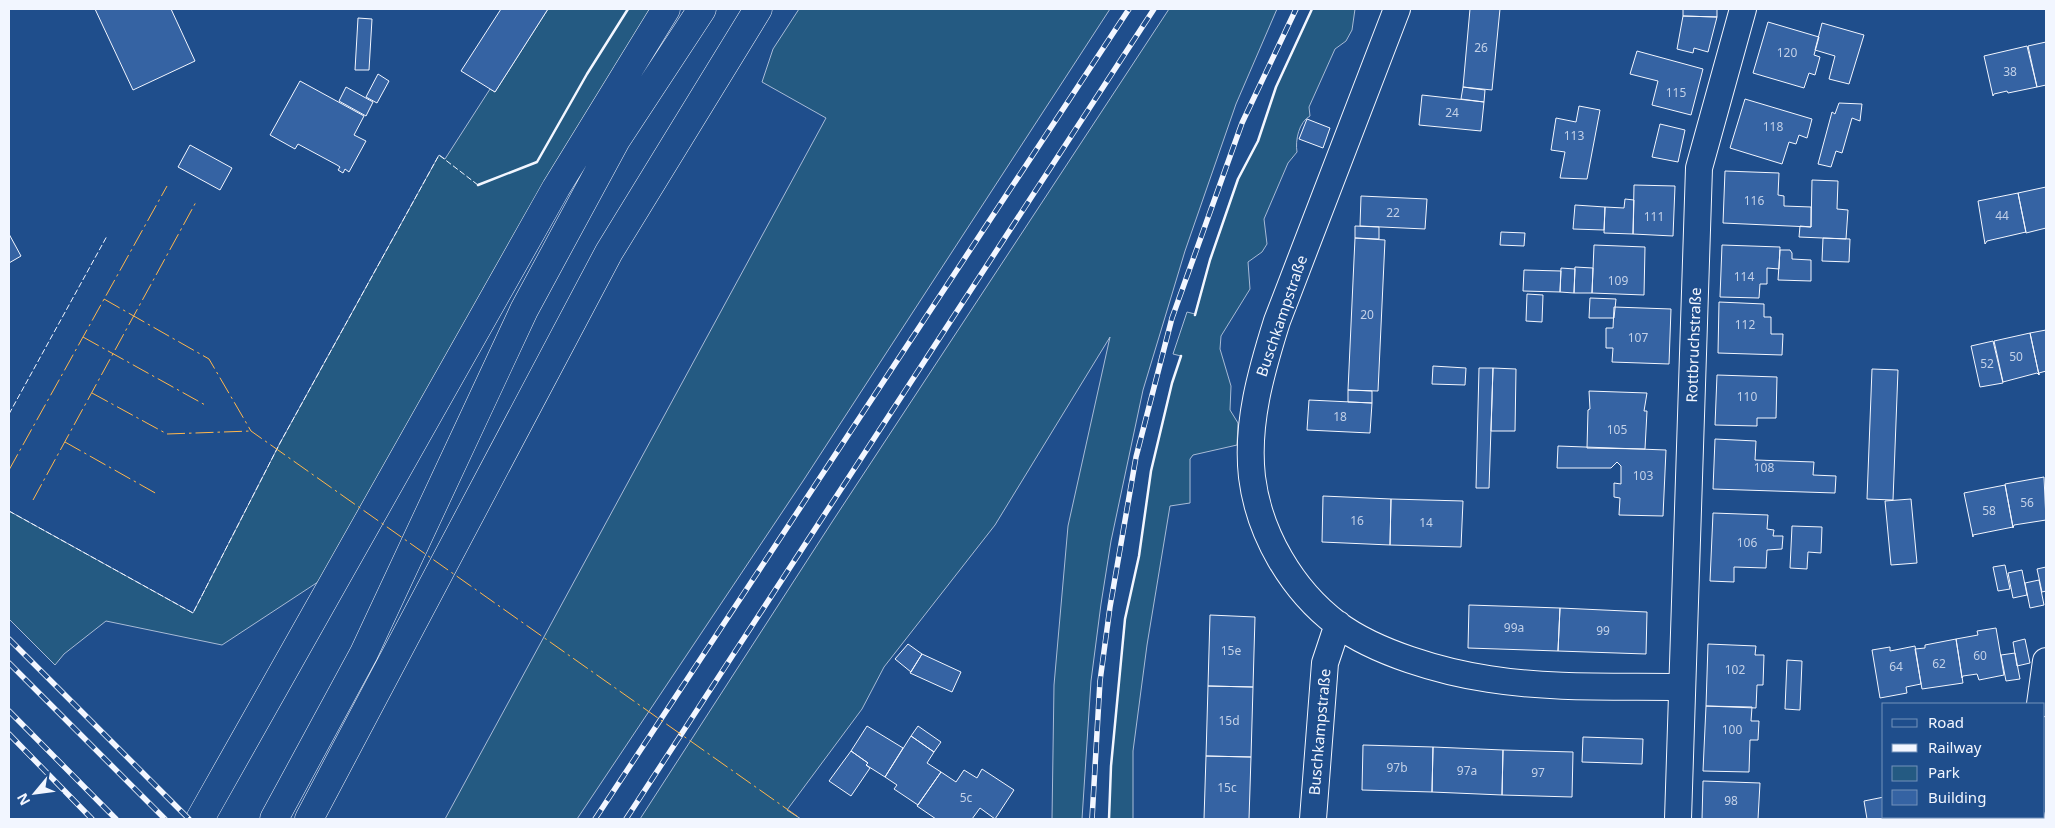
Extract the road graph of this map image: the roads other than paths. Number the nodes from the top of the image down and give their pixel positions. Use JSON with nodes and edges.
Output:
{"nodes":[{"id":1,"x":666,"y":9,"type":"edge"},
{"id":2,"x":702,"y":9,"type":"edge"},
{"id":3,"x":758,"y":9,"type":"edge"},
{"id":4,"x":1397,"y":9,"type":"edge"},
{"id":5,"x":1743,"y":9,"type":"edge"},
{"id":6,"x":1338,"y":624,"type":"junction"},
{"id":7,"x":2046,"y":661,"type":"edge"},
{"id":8,"x":1682,"y":687,"type":"junction"},
{"id":9,"x":2040,"y":703,"type":"edge"},
{"id":10,"x":200,"y":819,"type":"edge"},
{"id":11,"x":274,"y":819,"type":"edge"},
{"id":12,"x":309,"y":819,"type":"edge"},
{"id":13,"x":1313,"y":819,"type":"edge"},
{"id":14,"x":1678,"y":819,"type":"edge"}],
"edges":[{"from":1,"to":10,"type":"highway"},
{"from":2,"to":11,"type":"highway"},
{"from":3,"to":12,"type":"highway"},
{"from":4,"to":6,"type":"street","name":"Buschkampstraße"},
{"from":5,"to":8,"type":"street","name":"Rottbruchstraße"},
{"from":6,"to":8,"type":"street"},
{"from":6,"to":13,"type":"street","name":"Buschkampstraße"},
{"from":7,"to":9,"type":"street"},
{"from":8,"to":14,"type":"street","name":"Rottbruchstraße"}]}
